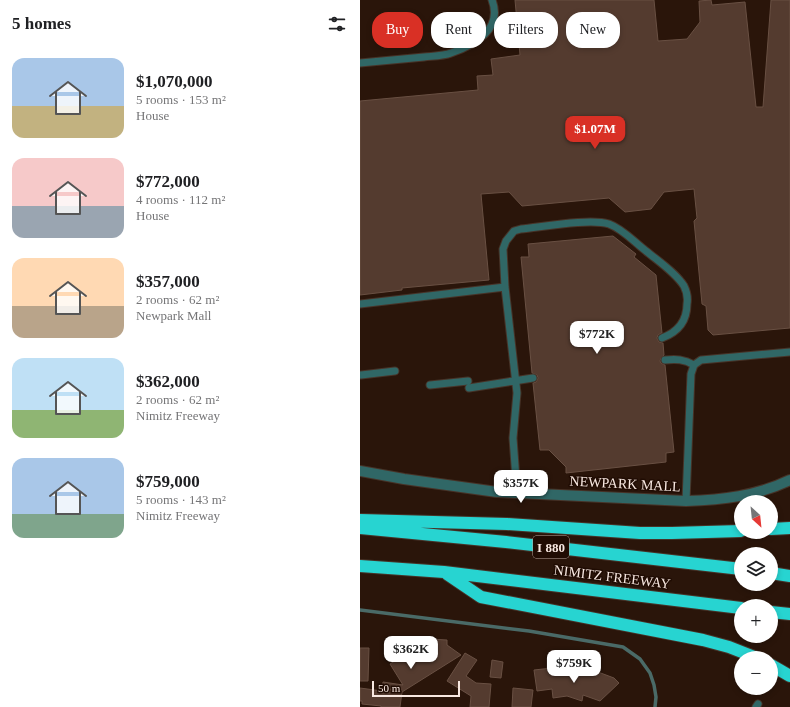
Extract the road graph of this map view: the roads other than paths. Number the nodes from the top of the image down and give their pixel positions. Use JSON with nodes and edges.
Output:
{"nodes":[{"id":1,"x":492,"y":0,"type":"edge"},
{"id":2,"x":360,"y":63,"type":"edge"},
{"id":3,"x":505,"y":287,"type":"junction"},
{"id":4,"x":360,"y":304,"type":"edge"},
{"id":5,"x":662,"y":338,"type":"dead end"},
{"id":6,"x":790,"y":352,"type":"edge"},
{"id":7,"x":665,"y":360,"type":"dead end"},
{"id":8,"x":694,"y":365,"type":"junction"},
{"id":9,"x":395,"y":371,"type":"dead end"},
{"id":10,"x":361,"y":375,"type":"edge"},
{"id":11,"x":533,"y":378,"type":"dead end"},
{"id":12,"x":517,"y":381,"type":"junction"},
{"id":13,"x":430,"y":385,"type":"dead end"},
{"id":14,"x":360,"y":471,"type":"edge"},
{"id":15,"x":790,"y":480,"type":"edge"},
{"id":16,"x":517,"y":493,"type":"junction"},
{"id":17,"x":686,"y":502,"type":"junction"},
{"id":18,"x":360,"y":520,"type":"edge"},
{"id":19,"x":360,"y":528,"type":"edge"},
{"id":20,"x":790,"y":528,"type":"edge"},
{"id":21,"x":778,"y":529,"type":"edge"},
{"id":22,"x":734,"y":531,"type":"edge"},
{"id":23,"x":360,"y":566,"type":"edge"},
{"id":24,"x":734,"y":568,"type":"edge"},
{"id":25,"x":444,"y":572,"type":"junction"},
{"id":26,"x":778,"y":574,"type":"edge"},
{"id":27,"x":790,"y":576,"type":"edge"},
{"id":28,"x":734,"y":607,"type":"edge"},
{"id":29,"x":778,"y":613,"type":"edge"},
{"id":30,"x":790,"y":614,"type":"edge"},
{"id":31,"x":739,"y":651,"type":"edge"},
{"id":32,"x":778,"y":669,"type":"edge"},
{"id":33,"x":790,"y":676,"type":"edge"}],
"edges":[{"from":1,"to":2,"type":"lane"},
{"from":3,"to":4,"type":"lane"},
{"from":3,"to":5,"type":"lane"},
{"from":3,"to":12,"type":"lane"},
{"from":6,"to":8,"type":"lane"},
{"from":7,"to":8,"type":"lane"},
{"from":8,"to":17,"type":"lane"},
{"from":9,"to":10,"type":"lane"},
{"from":11,"to":12,"type":"lane"},
{"from":12,"to":13,"type":"lane"},
{"from":12,"to":16,"type":"lane"},
{"from":14,"to":16,"type":"street","name":"NEWPARK MALL"},
{"from":15,"to":17,"type":"street","name":"NEWPARK MALL"},
{"from":16,"to":17,"type":"street","name":"NEWPARK MALL"},
{"from":18,"to":22,"type":"highway"},
{"from":19,"to":24,"type":"highway","name":"NIMITZ FREEWAY","number":"I 880"},
{"from":20,"to":21,"type":"highway"},
{"from":23,"to":25,"type":"highway","name":"NIMITZ FREEWAY"},
{"from":25,"to":28,"type":"highway","name":"NIMITZ FREEWAY"},
{"from":25,"to":31,"type":"highway"},
{"from":26,"to":27,"type":"highway"},
{"from":29,"to":30,"type":"highway"},
{"from":32,"to":33,"type":"highway"}]}
